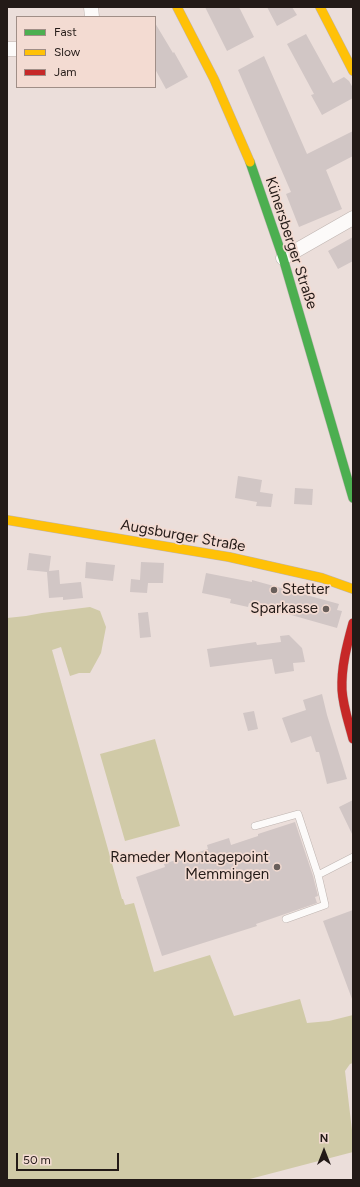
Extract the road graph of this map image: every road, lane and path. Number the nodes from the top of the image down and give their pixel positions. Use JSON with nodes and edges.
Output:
{"nodes":[{"id":1,"x":177,"y":7,"type":"edge"},
{"id":2,"x":320,"y":7,"type":"edge"},
{"id":3,"x":353,"y":71,"type":"edge"},
{"id":4,"x":353,"y":218,"type":"edge"},
{"id":5,"x":284,"y":258,"type":"junction"},
{"id":6,"x":353,"y":498,"type":"edge"},
{"id":7,"x":7,"y":520,"type":"edge"},
{"id":8,"x":353,"y":589,"type":"edge"},
{"id":9,"x":353,"y":623,"type":"edge"},
{"id":10,"x":353,"y":739,"type":"edge"},
{"id":11,"x":255,"y":826,"type":"dead end"},
{"id":12,"x":353,"y":857,"type":"edge"},
{"id":13,"x":318,"y":875,"type":"junction"},
{"id":14,"x":286,"y":919,"type":"dead end"}],
"edges":[{"from":1,"to":5,"type":"street","name":"Künersberger Straße"},
{"from":2,"to":3,"type":"street"},
{"from":4,"to":5,"type":"street"},
{"from":5,"to":6,"type":"street","name":"Künersberger Straße"},
{"from":7,"to":8,"type":"street","name":"Augsburger Straße"},
{"from":9,"to":10,"type":"street"},
{"from":11,"to":13,"type":"lane"},
{"from":12,"to":13,"type":"lane"},
{"from":13,"to":14,"type":"lane"}]}
